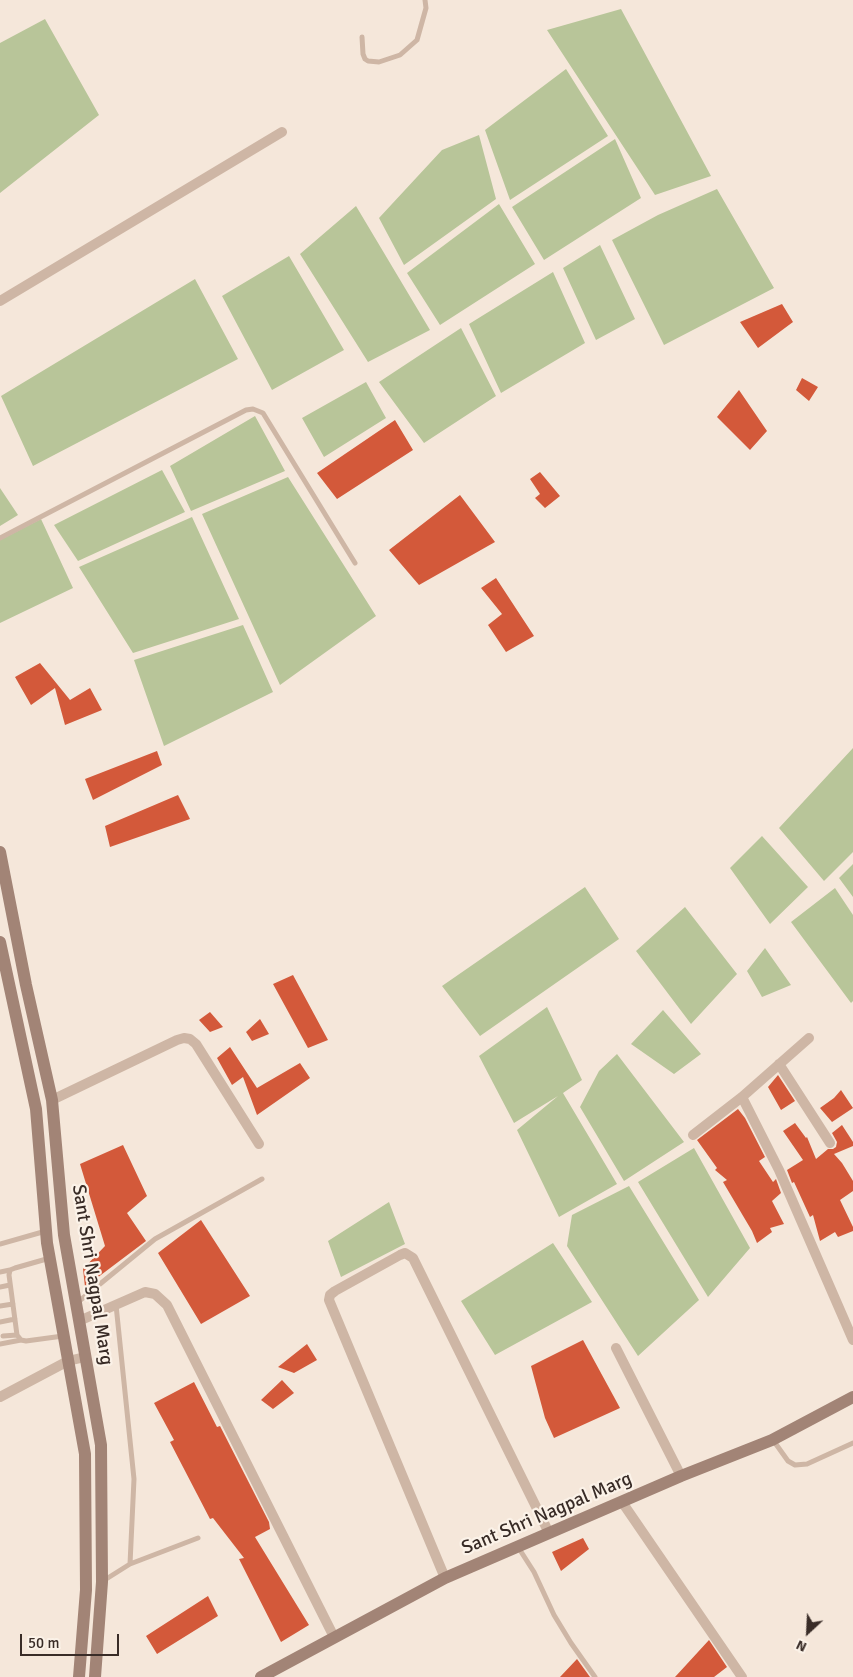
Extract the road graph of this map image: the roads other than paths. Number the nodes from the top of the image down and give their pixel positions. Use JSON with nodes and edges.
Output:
{"nodes":[{"id":1,"x":425,"y":0,"type":"edge"},
{"id":2,"x":362,"y":37,"type":"dead end"},
{"id":3,"x":282,"y":132,"type":"dead end"},
{"id":4,"x":0,"y":301,"type":"edge"},
{"id":5,"x":0,"y":538,"type":"edge"},
{"id":6,"x":355,"y":563,"type":"dead end"},
{"id":7,"x":0,"y":852,"type":"edge"},
{"id":8,"x":0,"y":942,"type":"edge"},
{"id":9,"x":809,"y":1038,"type":"dead end"},
{"id":10,"x":779,"y":1064,"type":"junction"},
{"id":11,"x":742,"y":1097,"type":"junction"},
{"id":12,"x":52,"y":1100,"type":"junction"},
{"id":13,"x":693,"y":1135,"type":"dead end"},
{"id":14,"x":830,"y":1143,"type":"dead end"},
{"id":15,"x":259,"y":1144,"type":"dead end"},
{"id":16,"x":262,"y":1180,"type":"dead end"},
{"id":17,"x":46,"y":1231,"type":"junction"},
{"id":18,"x":0,"y":1244,"type":"edge"},
{"id":19,"x":50,"y":1258,"type":"junction"},
{"id":20,"x":10,"y":1270,"type":"junction"},
{"id":21,"x":0,"y":1272,"type":"edge"},
{"id":22,"x":10,"y":1285,"type":"junction"},
{"id":23,"x":0,"y":1287,"type":"edge"},
{"id":24,"x":13,"y":1304,"type":"junction"},
{"id":25,"x":76,"y":1304,"type":"junction"},
{"id":26,"x":116,"y":1305,"type":"junction"},
{"id":27,"x":0,"y":1306,"type":"edge"},
{"id":28,"x":16,"y":1319,"type":"junction"},
{"id":29,"x":79,"y":1321,"type":"junction"},
{"id":30,"x":0,"y":1322,"type":"edge"},
{"id":31,"x":3,"y":1336,"type":"dead end"},
{"id":32,"x":64,"y":1336,"type":"junction"},
{"id":33,"x":19,"y":1337,"type":"junction"},
{"id":34,"x":853,"y":1340,"type":"edge"},
{"id":35,"x":0,"y":1344,"type":"edge"},
{"id":36,"x":616,"y":1348,"type":"dead end"},
{"id":37,"x":85,"y":1357,"type":"junction"},
{"id":38,"x":68,"y":1362,"type":"junction"},
{"id":39,"x":0,"y":1397,"type":"edge"},
{"id":40,"x":853,"y":1397,"type":"edge"},
{"id":41,"x":772,"y":1440,"type":"junction"},
{"id":42,"x":853,"y":1443,"type":"edge"},
{"id":43,"x":681,"y":1476,"type":"junction"},
{"id":44,"x":622,"y":1502,"type":"junction"},
{"id":45,"x":549,"y":1533,"type":"junction"},
{"id":46,"x":198,"y":1538,"type":"dead end"},
{"id":47,"x":518,"y":1547,"type":"junction"},
{"id":48,"x":130,"y":1564,"type":"junction"},
{"id":49,"x":445,"y":1578,"type":"junction"},
{"id":50,"x":102,"y":1582,"type":"junction"},
{"id":51,"x":334,"y":1637,"type":"junction"},
{"id":52,"x":274,"y":1674,"type":"edge"},
{"id":53,"x":79,"y":1677,"type":"edge"},
{"id":54,"x":95,"y":1677,"type":"edge"},
{"id":55,"x":261,"y":1677,"type":"edge"},
{"id":56,"x":594,"y":1677,"type":"edge"},
{"id":57,"x":742,"y":1677,"type":"edge"}],
"edges":[{"from":1,"to":2,"type":"lane"},
{"from":3,"to":4,"type":"street"},
{"from":5,"to":6,"type":"lane"},
{"from":7,"to":12,"type":"street","name":"Sant Shri Nagpal Marg"},
{"from":8,"to":17,"type":"street","name":"Sant Shri Nagpal Marg"},
{"from":9,"to":10,"type":"street"},
{"from":10,"to":11,"type":"street"},
{"from":10,"to":14,"type":"street"},
{"from":11,"to":13,"type":"street"},
{"from":11,"to":34,"type":"street"},
{"from":12,"to":15,"type":"street"},
{"from":12,"to":25,"type":"street","name":"Sant Shri Nagpal Marg"},
{"from":16,"to":25,"type":"lane"},
{"from":17,"to":18,"type":"lane"},
{"from":17,"to":19,"type":"street","name":"Sant Shri Nagpal Marg"},
{"from":19,"to":20,"type":"lane"},
{"from":19,"to":32,"type":"street","name":"Sant Shri Nagpal Marg"},
{"from":20,"to":21,"type":"lane"},
{"from":20,"to":22,"type":"lane"},
{"from":22,"to":23,"type":"lane"},
{"from":22,"to":24,"type":"lane"},
{"from":24,"to":27,"type":"lane"},
{"from":24,"to":28,"type":"lane"},
{"from":25,"to":29,"type":"street","name":"Sant Shri Nagpal Marg"},
{"from":26,"to":29,"type":"street"},
{"from":26,"to":48,"type":"lane"},
{"from":26,"to":51,"type":"street"},
{"from":28,"to":30,"type":"lane"},
{"from":28,"to":33,"type":"lane"},
{"from":29,"to":37,"type":"street","name":"Sant Shri Nagpal Marg"},
{"from":31,"to":33,"type":"lane"},
{"from":32,"to":33,"type":"lane"},
{"from":32,"to":38,"type":"street","name":"Sant Shri Nagpal Marg"},
{"from":33,"to":35,"type":"lane"},
{"from":36,"to":43,"type":"street"},
{"from":37,"to":38,"type":"street"},
{"from":37,"to":50,"type":"street","name":"Sant Shri Nagpal Marg"},
{"from":38,"to":39,"type":"street"},
{"from":38,"to":53,"type":"street","name":"Sant Shri Nagpal Marg"},
{"from":40,"to":41,"type":"street","name":"Sant Shri Nagpal Marg"},
{"from":41,"to":42,"type":"lane"},
{"from":41,"to":43,"type":"street","name":"Sant Shri Nagpal Marg"},
{"from":43,"to":44,"type":"street","name":"Sant Shri Nagpal Marg"},
{"from":44,"to":45,"type":"street","name":"Sant Shri Nagpal Marg"},
{"from":44,"to":57,"type":"street"},
{"from":45,"to":47,"type":"street","name":"Sant Shri Nagpal Marg"},
{"from":45,"to":49,"type":"street"},
{"from":46,"to":48,"type":"lane"},
{"from":47,"to":49,"type":"street","name":"Sant Shri Nagpal Marg"},
{"from":47,"to":56,"type":"lane"},
{"from":48,"to":50,"type":"lane"},
{"from":49,"to":51,"type":"street","name":"Sant Shri Nagpal Marg"},
{"from":50,"to":54,"type":"street","name":"Sant Shri Nagpal Marg"},
{"from":51,"to":52,"type":"street","name":"Sant Shri Nagpal Marg"},
{"from":52,"to":55,"type":"street","name":"Sant Shri Nagpal Marg"}]}
